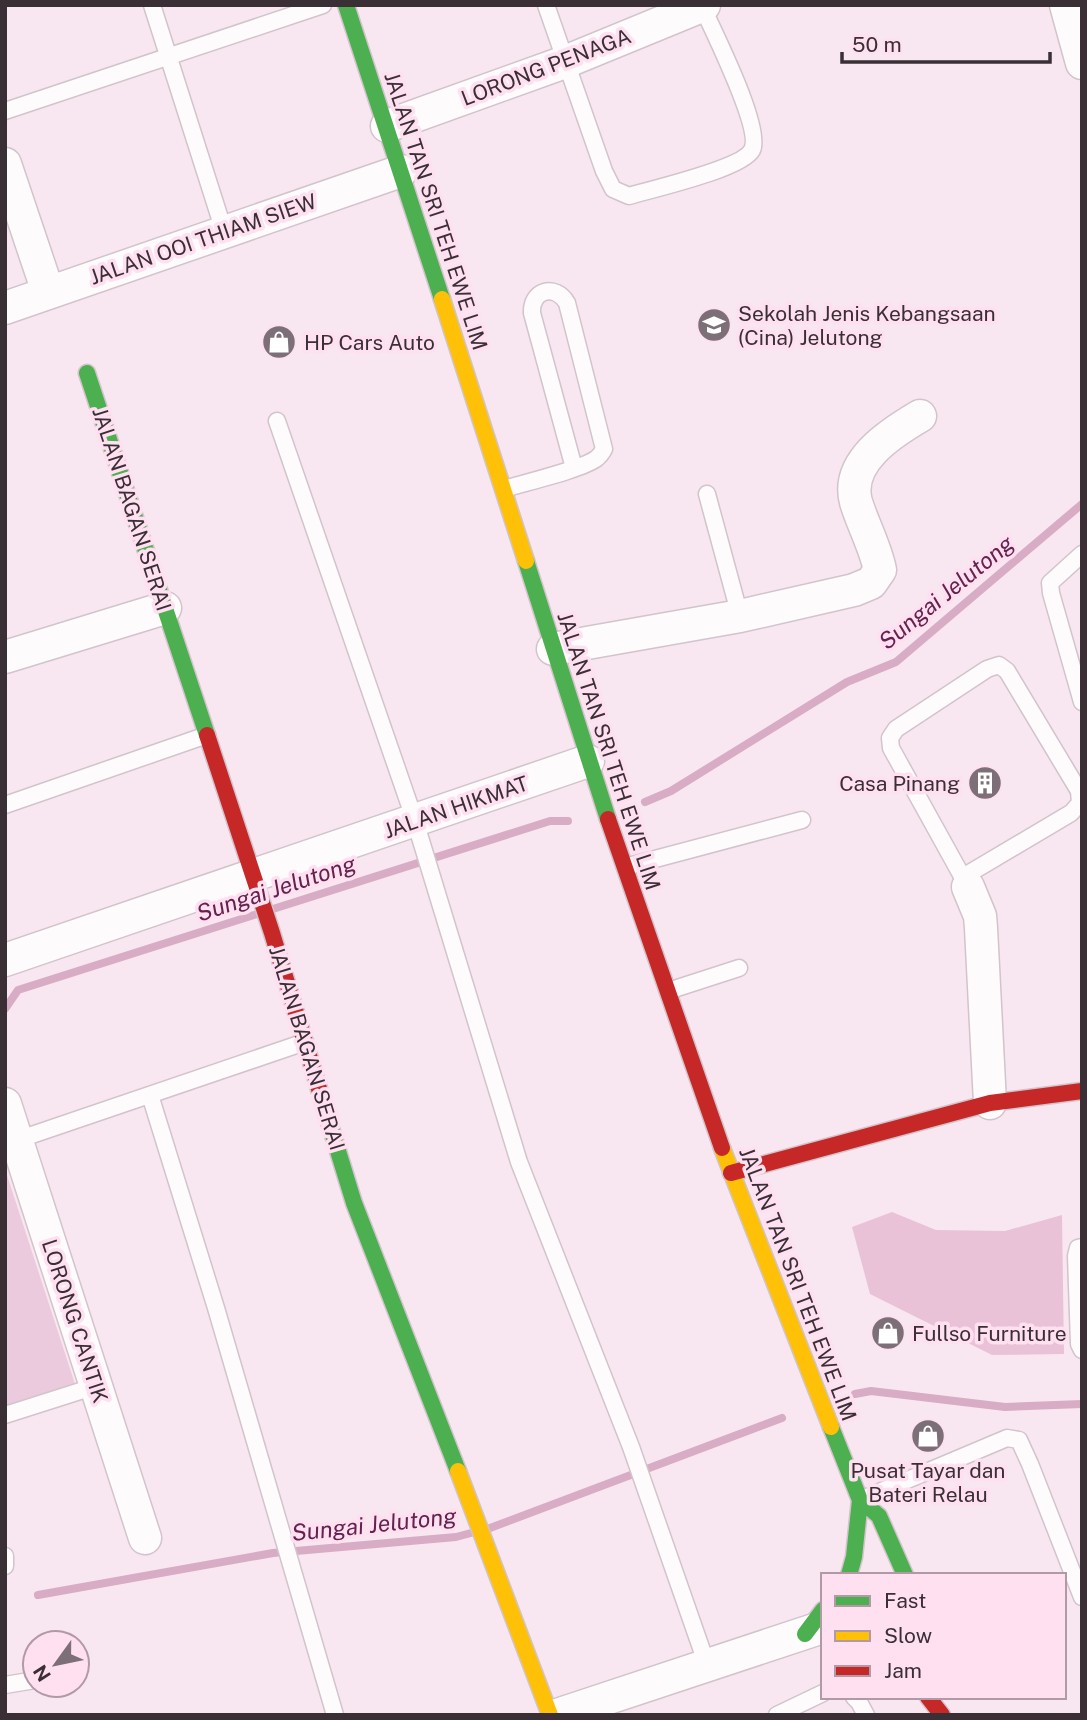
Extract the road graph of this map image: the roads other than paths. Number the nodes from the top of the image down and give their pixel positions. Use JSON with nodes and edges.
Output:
{"nodes":[{"id":1,"x":152,"y":5,"type":"edge"},
{"id":2,"x":323,"y":5,"type":"edge"},
{"id":3,"x":346,"y":5,"type":"edge"},
{"id":4,"x":547,"y":5,"type":"edge"},
{"id":5,"x":703,"y":5,"type":"edge"},
{"id":6,"x":1066,"y":5,"type":"edge"},
{"id":7,"x":168,"y":55,"type":"junction"},
{"id":8,"x":565,"y":62,"type":"junction"},
{"id":9,"x":1082,"y":63,"type":"edge"},
{"id":10,"x":5,"y":111,"type":"edge"},
{"id":11,"x":387,"y":127,"type":"junction"},
{"id":12,"x":5,"y":164,"type":"edge"},
{"id":13,"x":401,"y":171,"type":"junction"},
{"id":14,"x":224,"y":232,"type":"junction"},
{"id":15,"x":48,"y":292,"type":"junction"},
{"id":16,"x":5,"y":307,"type":"edge"},
{"id":17,"x":87,"y":373,"type":"dead end"},
{"id":18,"x":920,"y":416,"type":"dead end"},
{"id":19,"x":277,"y":421,"type":"dead end"},
{"id":20,"x":574,"y":468,"type":"junction"},
{"id":21,"x":504,"y":489,"type":"junction"},
{"id":22,"x":707,"y":494,"type":"dead end"},
{"id":23,"x":1082,"y":554,"type":"edge"},
{"id":24,"x":165,"y":608,"type":"junction"},
{"id":25,"x":740,"y":616,"type":"junction"},
{"id":26,"x":553,"y":649,"type":"junction"},
{"id":27,"x":5,"y":657,"type":"edge"},
{"id":28,"x":1082,"y":702,"type":"edge"},
{"id":29,"x":207,"y":736,"type":"junction"},
{"id":30,"x":588,"y":761,"type":"junction"},
{"id":31,"x":5,"y":805,"type":"edge"},
{"id":32,"x":802,"y":820,"type":"dead end"},
{"id":33,"x":416,"y":829,"type":"junction"},
{"id":34,"x":625,"y":867,"type":"junction"},
{"id":35,"x":255,"y":881,"type":"junction"},
{"id":36,"x":965,"y":882,"type":"junction"},
{"id":37,"x":5,"y":960,"type":"edge"},
{"id":38,"x":739,"y":968,"type":"dead end"},
{"id":39,"x":668,"y":991,"type":"junction"},
{"id":40,"x":305,"y":1042,"type":"junction"},
{"id":41,"x":1082,"y":1091,"type":"edge"},
{"id":42,"x":150,"y":1094,"type":"junction"},
{"id":43,"x":990,"y":1103,"type":"junction"},
{"id":44,"x":5,"y":1104,"type":"edge"},
{"id":45,"x":17,"y":1140,"type":"junction"},
{"id":46,"x":731,"y":1173,"type":"junction"},
{"id":47,"x":1082,"y":1247,"type":"edge"},
{"id":48,"x":1082,"y":1350,"type":"edge"},
{"id":49,"x":96,"y":1386,"type":"junction"},
{"id":50,"x":5,"y":1415,"type":"edge"},
{"id":51,"x":860,"y":1500,"type":"junction"},
{"id":52,"x":858,"y":1526,"type":"junction"},
{"id":53,"x":145,"y":1538,"type":"dead end"},
{"id":54,"x":5,"y":1556,"type":"edge"},
{"id":55,"x":872,"y":1563,"type":"dead end"},
{"id":56,"x":5,"y":1566,"type":"edge"},
{"id":57,"x":850,"y":1573,"type":"edge"},
{"id":58,"x":904,"y":1573,"type":"edge"},
{"id":59,"x":1076,"y":1584,"type":"edge"},
{"id":60,"x":817,"y":1624,"type":"edge"},
{"id":61,"x":707,"y":1665,"type":"junction"},
{"id":62,"x":821,"y":1694,"type":"edge"},
{"id":63,"x":856,"y":1699,"type":"edge"},
{"id":64,"x":930,"y":1699,"type":"edge"},
{"id":65,"x":335,"y":1715,"type":"edge"},
{"id":66,"x":550,"y":1715,"type":"edge"},
{"id":67,"x":557,"y":1715,"type":"edge"},
{"id":68,"x":777,"y":1715,"type":"edge"},
{"id":69,"x":866,"y":1715,"type":"edge"},
{"id":70,"x":942,"y":1715,"type":"edge"}],
"edges":[{"from":1,"to":7,"type":"lane"},
{"from":2,"to":7,"type":"lane"},
{"from":3,"to":11,"type":"main road","name":"JALAN TAN SRI TEH EWE LIM"},
{"from":4,"to":8,"type":"lane"},
{"from":5,"to":8,"type":"street","name":"LORONG PENAGA"},
{"from":5,"to":8,"type":"lane"},
{"from":6,"to":9,"type":"street"},
{"from":7,"to":10,"type":"lane"},
{"from":7,"to":14,"type":"lane"},
{"from":8,"to":11,"type":"street","name":"LORONG PENAGA"},
{"from":11,"to":13,"type":"main road","name":"JALAN TAN SRI TEH EWE LIM"},
{"from":12,"to":15,"type":"street"},
{"from":13,"to":14,"type":"street","name":"JALAN OOI THIAM SIEW"},
{"from":13,"to":21,"type":"main road","name":"JALAN TAN SRI TEH EWE LIM"},
{"from":14,"to":15,"type":"street","name":"JALAN OOI THIAM SIEW"},
{"from":15,"to":16,"type":"street","name":"JALAN OOI THIAM SIEW"},
{"from":17,"to":24,"type":"main road","name":"JALAN BAGAN SERAI"},
{"from":18,"to":25,"type":"street"},
{"from":19,"to":33,"type":"lane"},
{"from":20,"to":20,"type":"lane"},
{"from":20,"to":21,"type":"lane"},
{"from":21,"to":26,"type":"main road","name":"JALAN TAN SRI TEH EWE LIM"},
{"from":22,"to":25,"type":"lane"},
{"from":23,"to":28,"type":"lane"},
{"from":24,"to":27,"type":"street"},
{"from":24,"to":29,"type":"main road","name":"JALAN BAGAN SERAI"},
{"from":25,"to":26,"type":"street"},
{"from":26,"to":30,"type":"main road","name":"JALAN TAN SRI TEH EWE LIM"},
{"from":29,"to":31,"type":"lane"},
{"from":29,"to":35,"type":"main road","name":"JALAN BAGAN SERAI"},
{"from":30,"to":33,"type":"street","name":"JALAN HIKMAT"},
{"from":30,"to":34,"type":"main road","name":"JALAN TAN SRI TEH EWE LIM"},
{"from":32,"to":34,"type":"lane"},
{"from":33,"to":35,"type":"street","name":"JALAN HIKMAT"},
{"from":33,"to":61,"type":"lane"},
{"from":34,"to":39,"type":"main road","name":"JALAN TAN SRI TEH EWE LIM"},
{"from":35,"to":37,"type":"street","name":"JALAN HIKMAT"},
{"from":35,"to":40,"type":"main road","name":"JALAN BAGAN SERAI"},
{"from":36,"to":36,"type":"lane"},
{"from":36,"to":43,"type":"street"},
{"from":38,"to":39,"type":"lane"},
{"from":39,"to":46,"type":"main road","name":"JALAN TAN SRI TEH EWE LIM"},
{"from":40,"to":42,"type":"lane"},
{"from":40,"to":66,"type":"main road","name":"JALAN BAGAN SERAI"},
{"from":41,"to":43,"type":"main road"},
{"from":42,"to":45,"type":"lane"},
{"from":42,"to":65,"type":"lane"},
{"from":43,"to":46,"type":"main road"},
{"from":44,"to":45,"type":"street","name":"LORONG CANTIK"},
{"from":45,"to":49,"type":"street","name":"LORONG CANTIK"},
{"from":46,"to":51,"type":"main road","name":"JALAN TAN SRI TEH EWE LIM"},
{"from":47,"to":48,"type":"lane"},
{"from":49,"to":50,"type":"lane"},
{"from":49,"to":53,"type":"street","name":"LORONG CANTIK"},
{"from":51,"to":52,"type":"main road","name":"JALAN TAN SRI TEH EWE LIM"},
{"from":51,"to":58,"type":"main road","name":"JALAN TAN SRI TEH EWE LIM"},
{"from":51,"to":59,"type":"lane"},
{"from":52,"to":55,"type":"main road","name":"JALAN TAN SRI TEH EWE LIM"},
{"from":52,"to":57,"type":"main road"},
{"from":54,"to":56,"type":"lane"},
{"from":60,"to":61,"type":"street"},
{"from":61,"to":67,"type":"street"},
{"from":62,"to":68,"type":"lane"},
{"from":63,"to":69,"type":"lane"},
{"from":64,"to":70,"type":"main road"}]}
